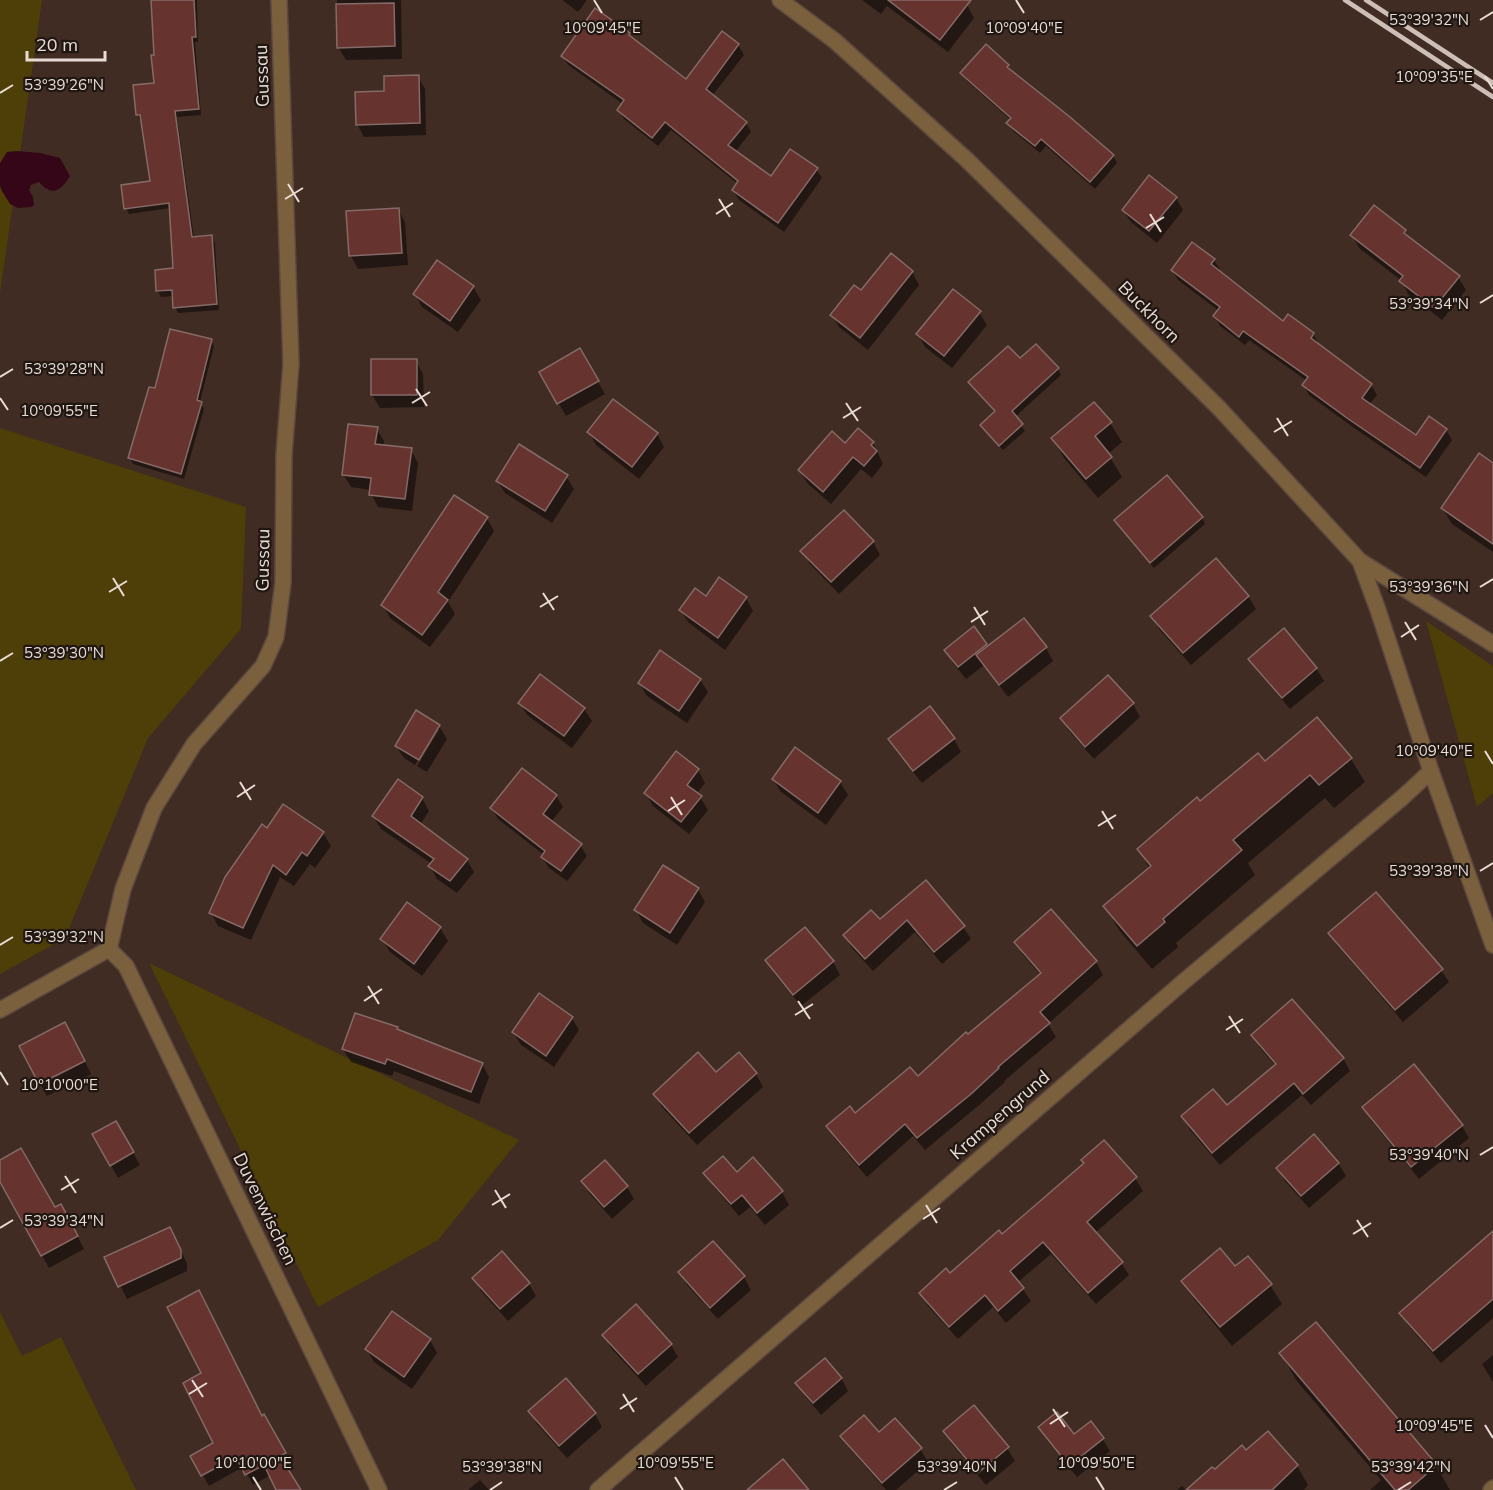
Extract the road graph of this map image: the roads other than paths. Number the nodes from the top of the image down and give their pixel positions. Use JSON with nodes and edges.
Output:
{"nodes":[{"id":1,"x":279,"y":0,"type":"edge"},
{"id":2,"x":780,"y":0,"type":"edge"},
{"id":3,"x":1360,"y":561,"type":"junction"},
{"id":4,"x":1493,"y":644,"type":"edge"},
{"id":5,"x":1431,"y":771,"type":"junction"},
{"id":6,"x":1493,"y":945,"type":"edge"},
{"id":7,"x":110,"y":949,"type":"junction"},
{"id":8,"x":0,"y":1010,"type":"edge"},
{"id":9,"x":379,"y":1490,"type":"edge"},
{"id":10,"x":598,"y":1490,"type":"edge"}],
"edges":[{"from":1,"to":7,"type":"street","name":"Gussau"},
{"from":2,"to":3,"type":"street","name":"Buckhorn"},
{"from":3,"to":4,"type":"street","name":"Buckhorn"},
{"from":3,"to":5,"type":"street"},
{"from":5,"to":6,"type":"street"},
{"from":5,"to":10,"type":"street","name":"Krampengrund"},
{"from":7,"to":8,"type":"street"},
{"from":7,"to":9,"type":"street","name":"Duvenwischen"}]}
